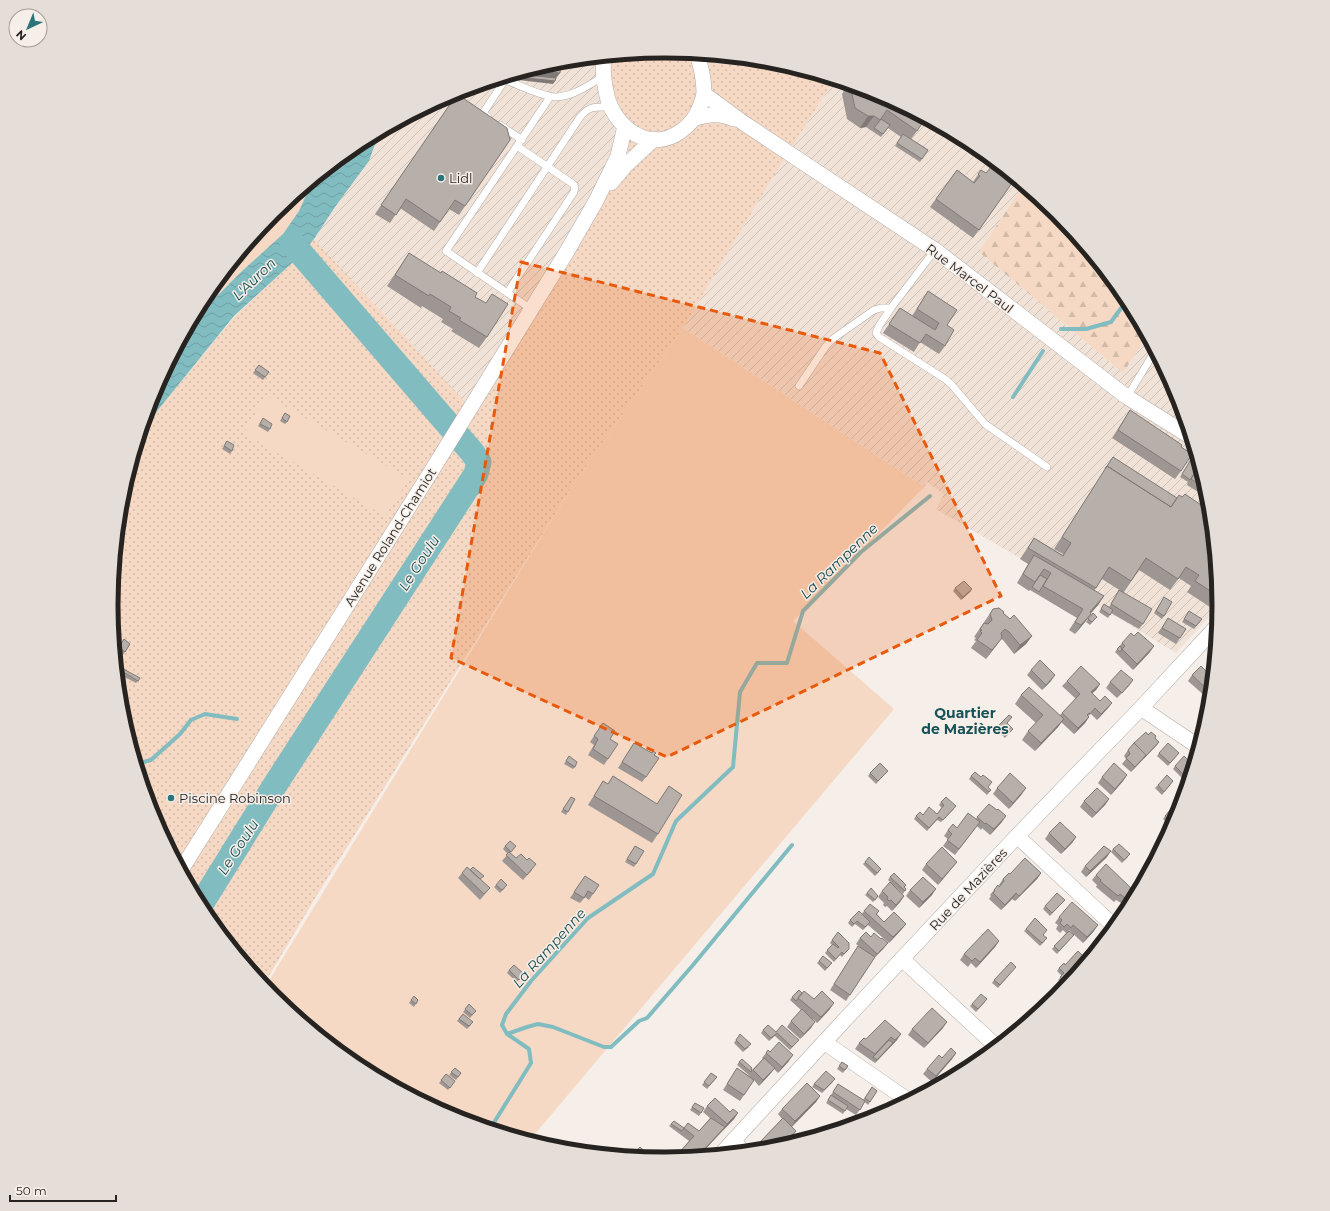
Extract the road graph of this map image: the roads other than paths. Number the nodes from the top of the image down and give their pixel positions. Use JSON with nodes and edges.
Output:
{"nodes":[{"id":1,"x":698,"y":59,"type":"edge"},
{"id":2,"x":604,"y":62,"type":"edge"},
{"id":3,"x":604,"y":76,"type":"junction"},
{"id":4,"x":508,"y":81,"type":"edge"},
{"id":5,"x":503,"y":83,"type":"edge"},
{"id":6,"x":704,"y":94,"type":"junction"},
{"id":7,"x":550,"y":97,"type":"junction"},
{"id":8,"x":610,"y":107,"type":"junction"},
{"id":9,"x":695,"y":118,"type":"junction"},
{"id":10,"x":745,"y":124,"type":"junction"},
{"id":11,"x":624,"y":126,"type":"junction"},
{"id":12,"x":654,"y":139,"type":"junction"},
{"id":13,"x":522,"y":140,"type":"junction"},
{"id":14,"x":517,"y":146,"type":"junction"},
{"id":15,"x":547,"y":167,"type":"junction"},
{"id":16,"x":596,"y":201,"type":"junction"},
{"id":17,"x":934,"y":250,"type":"junction"},
{"id":18,"x":477,"y":273,"type":"junction"},
{"id":19,"x":507,"y":293,"type":"junction"},
{"id":20,"x":891,"y":308,"type":"junction"},
{"id":21,"x":531,"y":309,"type":"junction"},
{"id":22,"x":1152,"y":356,"type":"edge"},
{"id":23,"x":799,"y":386,"type":"dead end"},
{"id":24,"x":1126,"y":396,"type":"junction"},
{"id":25,"x":1184,"y":432,"type":"edge"},
{"id":26,"x":1047,"y":468,"type":"dead end"},
{"id":27,"x":1211,"y":633,"type":"edge"},
{"id":28,"x":1141,"y":708,"type":"junction"},
{"id":29,"x":1195,"y":744,"type":"edge"},
{"id":30,"x":1017,"y":836,"type":"junction"},
{"id":31,"x":184,"y":866,"type":"edge"},
{"id":32,"x":1111,"y":923,"type":"edge"},
{"id":33,"x":902,"y":959,"type":"junction"},
{"id":34,"x":824,"y":1042,"type":"junction"},
{"id":35,"x":993,"y":1043,"type":"edge"},
{"id":36,"x":906,"y":1097,"type":"edge"},
{"id":37,"x":736,"y":1138,"type":"junction"},
{"id":38,"x":744,"y":1147,"type":"edge"},
{"id":39,"x":726,"y":1149,"type":"edge"}],
"edges":[{"from":1,"to":6,"type":"street"},
{"from":2,"to":3,"type":"street"},
{"from":3,"to":7,"type":"lane"},
{"from":3,"to":8,"type":"street"},
{"from":4,"to":7,"type":"lane"},
{"from":5,"to":13,"type":"lane"},
{"from":6,"to":9,"type":"street"},
{"from":6,"to":10,"type":"street","name":"Rue Marcel Paul"},
{"from":7,"to":13,"type":"lane"},
{"from":8,"to":11,"type":"street"},
{"from":8,"to":15,"type":"lane"},
{"from":9,"to":10,"type":"street","name":"Rue Marcel Paul"},
{"from":9,"to":12,"type":"street"},
{"from":10,"to":17,"type":"street","name":"Rue Marcel Paul"},
{"from":11,"to":12,"type":"street"},
{"from":11,"to":16,"type":"street","name":"Avenue Roland-Chamiot"},
{"from":12,"to":16,"type":"street","name":"Avenue Roland-Chamiot"},
{"from":13,"to":14,"type":"lane"},
{"from":14,"to":15,"type":"lane"},
{"from":14,"to":18,"type":"lane"},
{"from":15,"to":18,"type":"lane"},
{"from":15,"to":19,"type":"lane"},
{"from":16,"to":21,"type":"street","name":"Avenue Roland-Chamiot"},
{"from":17,"to":20,"type":"lane"},
{"from":17,"to":24,"type":"street","name":"Rue Marcel Paul"},
{"from":18,"to":19,"type":"lane"},
{"from":19,"to":21,"type":"lane"},
{"from":20,"to":23,"type":"lane"},
{"from":20,"to":26,"type":"lane"},
{"from":21,"to":31,"type":"street","name":"Avenue Roland-Chamiot"},
{"from":22,"to":24,"type":"lane"},
{"from":24,"to":25,"type":"street","name":"Rue Marcel Paul"},
{"from":27,"to":28,"type":"street","name":"Rue de Mazières"},
{"from":28,"to":29,"type":"street"},
{"from":28,"to":30,"type":"street","name":"Rue de Mazières"},
{"from":30,"to":32,"type":"street"},
{"from":30,"to":33,"type":"street","name":"Rue de Mazières"},
{"from":33,"to":34,"type":"street","name":"Rue de Mazières"},
{"from":33,"to":35,"type":"street"},
{"from":34,"to":36,"type":"street"},
{"from":34,"to":37,"type":"street","name":"Rue de Mazières"},
{"from":37,"to":38,"type":"lane"},
{"from":37,"to":39,"type":"street","name":"Rue de Mazières"}]}
